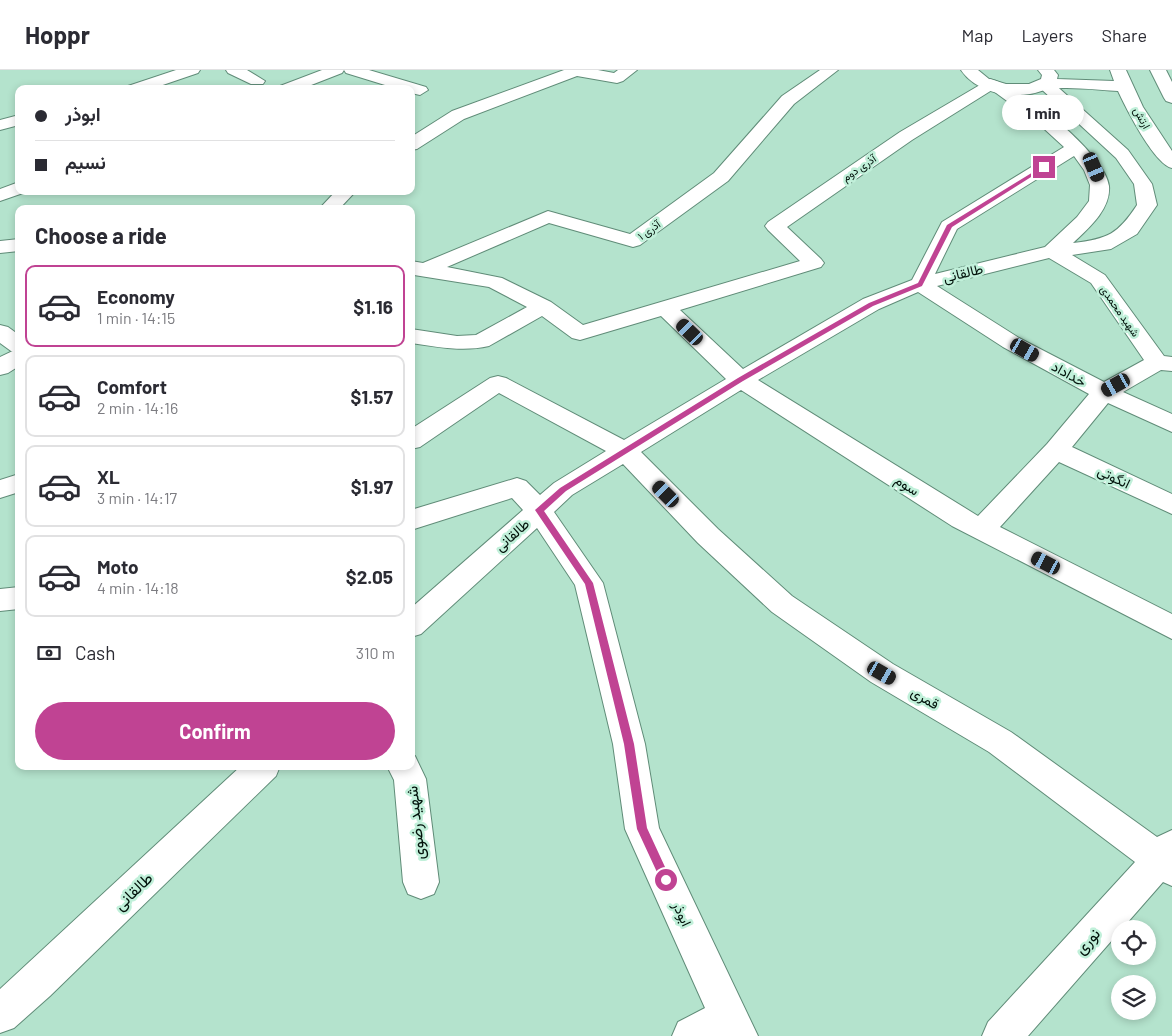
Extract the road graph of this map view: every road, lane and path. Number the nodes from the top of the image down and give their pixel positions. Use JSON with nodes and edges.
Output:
{"nodes":[{"id":1,"x":192,"y":70,"type":"edge"},
{"id":2,"x":234,"y":70,"type":"edge"},
{"id":3,"x":336,"y":70,"type":"edge"},
{"id":4,"x":352,"y":70,"type":"edge"},
{"id":5,"x":629,"y":70,"type":"edge"},
{"id":6,"x":830,"y":70,"type":"edge"},
{"id":7,"x":969,"y":70,"type":"edge"},
{"id":8,"x":1118,"y":70,"type":"edge"},
{"id":9,"x":1158,"y":70,"type":"edge"},
{"id":10,"x":1046,"y":75,"type":"edge"},
{"id":11,"x":257,"y":81,"type":"dead end"},
{"id":12,"x":146,"y":85,"type":"edge"},
{"id":13,"x":297,"y":85,"type":"edge"},
{"id":14,"x":403,"y":85,"type":"edge"},
{"id":15,"x":994,"y":86,"type":"junction"},
{"id":16,"x":1124,"y":86,"type":"junction"},
{"id":17,"x":415,"y":89,"type":"edge"},
{"id":18,"x":420,"y":90,"type":"dead end"},
{"id":19,"x":1172,"y":98,"type":"edge"},
{"id":20,"x":15,"y":121,"type":"edge"},
{"id":21,"x":0,"y":125,"type":"edge"},
{"id":22,"x":415,"y":139,"type":"edge"},
{"id":23,"x":1076,"y":147,"type":"junction"},
{"id":24,"x":1172,"y":163,"type":"edge"},
{"id":25,"x":15,"y":189,"type":"edge"},
{"id":26,"x":0,"y":195,"type":"edge"},
{"id":27,"x":343,"y":195,"type":"edge"},
{"id":28,"x":332,"y":205,"type":"edge"},
{"id":29,"x":15,"y":245,"type":"edge"},
{"id":30,"x":0,"y":247,"type":"edge"},
{"id":31,"x":1052,"y":251,"type":"junction"},
{"id":32,"x":415,"y":270,"type":"edge"},
{"id":33,"x":920,"y":284,"type":"junction"},
{"id":34,"x":543,"y":307,"type":"junction"},
{"id":35,"x":664,"y":308,"type":"junction"},
{"id":36,"x":0,"y":332,"type":"edge"},
{"id":37,"x":415,"y":337,"type":"edge"},
{"id":38,"x":15,"y":343,"type":"edge"},
{"id":39,"x":15,"y":358,"type":"edge"},
{"id":40,"x":1164,"y":363,"type":"edge"},
{"id":41,"x":0,"y":368,"type":"edge"},
{"id":42,"x":741,"y":380,"type":"junction"},
{"id":43,"x":1103,"y":392,"type":"junction"},
{"id":44,"x":1172,"y":424,"type":"edge"},
{"id":45,"x":415,"y":438,"type":"edge"},
{"id":46,"x":1056,"y":450,"type":"junction"},
{"id":47,"x":624,"y":451,"type":"junction"},
{"id":48,"x":15,"y":484,"type":"edge"},
{"id":49,"x":0,"y":489,"type":"edge"},
{"id":50,"x":1172,"y":505,"type":"edge"},
{"id":51,"x":539,"y":510,"type":"junction"},
{"id":52,"x":415,"y":519,"type":"edge"},
{"id":53,"x":982,"y":530,"type":"junction"},
{"id":54,"x":15,"y":598,"type":"edge"},
{"id":55,"x":0,"y":600,"type":"edge"},
{"id":56,"x":415,"y":622,"type":"edge"},
{"id":57,"x":1172,"y":627,"type":"edge"},
{"id":58,"x":260,"y":770,"type":"edge"},
{"id":59,"x":404,"y":770,"type":"edge"},
{"id":60,"x":1168,"y":858,"type":"edge"},
{"id":61,"x":421,"y":882,"type":"dead end"},
{"id":62,"x":0,"y":1014,"type":"edge"},
{"id":63,"x":734,"y":1026,"type":"edge"},
{"id":64,"x":692,"y":1036,"type":"edge"},
{"id":65,"x":1002,"y":1036,"type":"edge"}],
"edges":[{"from":1,"to":12,"type":"street"},
{"from":2,"to":11,"type":"street"},
{"from":3,"to":13,"type":"street"},
{"from":4,"to":14,"type":"street"},
{"from":5,"to":22,"type":"street"},
{"from":6,"to":32,"type":"street","name":"آذری ۱"},
{"from":7,"to":15,"type":"street","name":"طالقانی"},
{"from":8,"to":16,"type":"street","name":"ارتش"},
{"from":9,"to":19,"type":"street"},
{"from":10,"to":15,"type":"street"},
{"from":10,"to":16,"type":"street"},
{"from":10,"to":31,"type":"street","name":"طالقانی"},
{"from":15,"to":23,"type":"street","name":"طالقانی"},
{"from":15,"to":35,"type":"street","name":"آذری دوم"},
{"from":16,"to":24,"type":"street","name":"ارتش"},
{"from":17,"to":18,"type":"street"},
{"from":20,"to":21,"type":"street"},
{"from":23,"to":31,"type":"street","name":"طالقانی"},
{"from":23,"to":33,"type":"street"},
{"from":25,"to":26,"type":"street"},
{"from":27,"to":28,"type":"street"},
{"from":29,"to":30,"type":"street"},
{"from":31,"to":33,"type":"street","name":"طالقانی"},
{"from":31,"to":40,"type":"street","name":"شهید محمدی"},
{"from":32,"to":34,"type":"street"},
{"from":33,"to":42,"type":"street","name":"طالقانی"},
{"from":33,"to":43,"type":"street","name":"خداداد"},
{"from":34,"to":35,"type":"street"},
{"from":34,"to":37,"type":"street"},
{"from":35,"to":42,"type":"street","name":"سوم"},
{"from":36,"to":38,"type":"street"},
{"from":39,"to":41,"type":"street"},
{"from":40,"to":43,"type":"street"},
{"from":42,"to":47,"type":"street","name":"طالقانی"},
{"from":42,"to":53,"type":"street","name":"سوم"},
{"from":43,"to":44,"type":"street","name":"خداداد"},
{"from":43,"to":46,"type":"street"},
{"from":45,"to":47,"type":"street","name":"قمری"},
{"from":46,"to":50,"type":"street","name":"انگوتی"},
{"from":46,"to":53,"type":"street"},
{"from":47,"to":51,"type":"street","name":"طالقانی"},
{"from":47,"to":60,"type":"street","name":"قمری"},
{"from":48,"to":49,"type":"street"},
{"from":51,"to":52,"type":"street","name":"ابوذر"},
{"from":51,"to":56,"type":"street","name":"طالقانی"},
{"from":51,"to":63,"type":"street","name":"ابوذر"},
{"from":53,"to":57,"type":"street","name":"سوم"},
{"from":54,"to":55,"type":"street"},
{"from":58,"to":62,"type":"street","name":"طالقانی"},
{"from":59,"to":61,"type":"street","name":"شهید رضوی"},
{"from":60,"to":65,"type":"street","name":"نوری"},
{"from":63,"to":64,"type":"street"}]}
